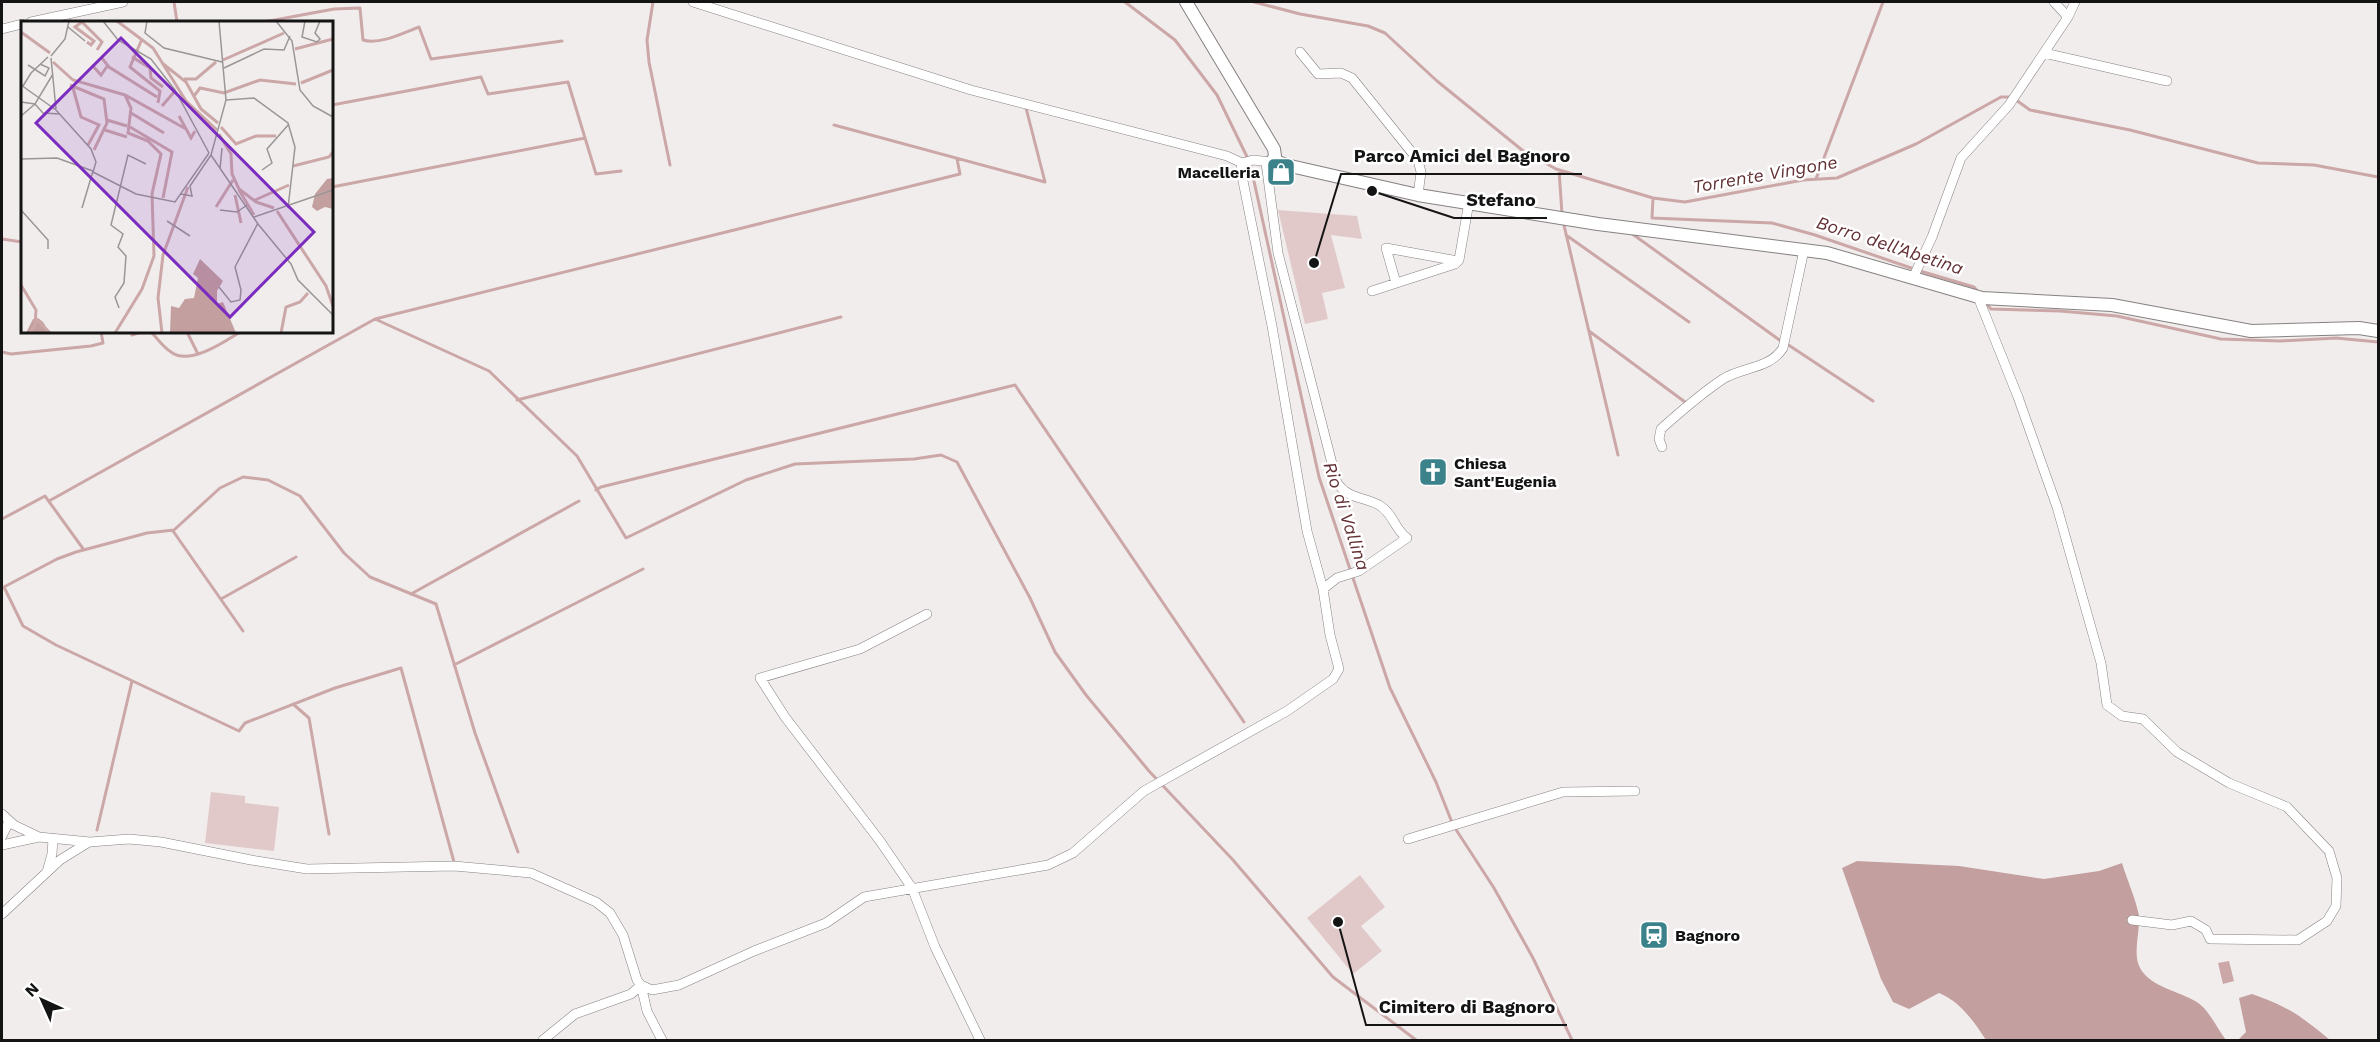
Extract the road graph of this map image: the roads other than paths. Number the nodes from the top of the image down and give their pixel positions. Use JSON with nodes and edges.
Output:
{"nodes":[{"id":1,"x":123,"y":2,"type":"edge"},
{"id":2,"x":693,"y":2,"type":"edge"},
{"id":3,"x":1186,"y":2,"type":"edge"},
{"id":4,"x":2054,"y":2,"type":"edge"},
{"id":5,"x":2074,"y":2,"type":"edge"},
{"id":6,"x":2068,"y":17,"type":"junction"},
{"id":7,"x":36,"y":21,"type":"edge"},
{"id":8,"x":21,"y":24,"type":"edge"},
{"id":9,"x":2,"y":29,"type":"edge"},
{"id":10,"x":1300,"y":52,"type":"dead end"},
{"id":11,"x":2044,"y":53,"type":"junction"},
{"id":12,"x":2167,"y":81,"type":"dead end"},
{"id":13,"x":1247,"y":161,"type":"junction"},
{"id":14,"x":1270,"y":162,"type":"junction"},
{"id":15,"x":1418,"y":195,"type":"junction"},
{"id":16,"x":1469,"y":202,"type":"junction"},
{"id":17,"x":1804,"y":250,"type":"junction"},
{"id":18,"x":1458,"y":261,"type":"junction"},
{"id":19,"x":1913,"y":278,"type":"junction"},
{"id":20,"x":1396,"y":283,"type":"junction"},
{"id":21,"x":1372,"y":291,"type":"dead end"},
{"id":22,"x":1978,"y":297,"type":"junction"},
{"id":23,"x":2379,"y":331,"type":"edge"},
{"id":24,"x":1662,"y":447,"type":"dead end"},
{"id":25,"x":1323,"y":589,"type":"junction"},
{"id":26,"x":927,"y":614,"type":"dead end"},
{"id":27,"x":1635,"y":791,"type":"dead end"},
{"id":28,"x":2,"y":814,"type":"edge"},
{"id":29,"x":9,"y":822,"type":"junction"},
{"id":30,"x":2,"y":836,"type":"edge"},
{"id":31,"x":39,"y":837,"type":"junction"},
{"id":32,"x":58,"y":839,"type":"junction"},
{"id":33,"x":1408,"y":839,"type":"dead end"},
{"id":34,"x":90,"y":842,"type":"junction"},
{"id":35,"x":2,"y":845,"type":"edge"},
{"id":36,"x":58,"y":862,"type":"junction"},
{"id":37,"x":47,"y":872,"type":"junction"},
{"id":38,"x":912,"y":888,"type":"junction"},
{"id":39,"x":2,"y":914,"type":"edge"},
{"id":40,"x":2132,"y":920,"type":"dead end"},
{"id":41,"x":641,"y":986,"type":"junction"},
{"id":42,"x":543,"y":1041,"type":"edge"},
{"id":43,"x":662,"y":1041,"type":"edge"},
{"id":44,"x":980,"y":1041,"type":"edge"}],
"edges":[{"from":1,"to":7,"type":"street"},
{"from":2,"to":13,"type":"street"},
{"from":3,"to":14,"type":"street"},
{"from":4,"to":6,"type":"street"},
{"from":5,"to":6,"type":"street"},
{"from":6,"to":11,"type":"street"},
{"from":8,"to":9,"type":"street"},
{"from":10,"to":15,"type":"street"},
{"from":11,"to":12,"type":"street"},
{"from":11,"to":19,"type":"street"},
{"from":13,"to":14,"type":"street"},
{"from":13,"to":25,"type":"street"},
{"from":14,"to":15,"type":"street"},
{"from":14,"to":25,"type":"street"},
{"from":15,"to":16,"type":"street"},
{"from":16,"to":17,"type":"street"},
{"from":16,"to":18,"type":"street"},
{"from":17,"to":19,"type":"street"},
{"from":17,"to":24,"type":"street"},
{"from":18,"to":20,"type":"street"},
{"from":18,"to":20,"type":"street"},
{"from":19,"to":22,"type":"street"},
{"from":20,"to":21,"type":"street"},
{"from":22,"to":23,"type":"street"},
{"from":22,"to":40,"type":"street"},
{"from":25,"to":38,"type":"street"},
{"from":26,"to":38,"type":"street"},
{"from":27,"to":33,"type":"street"},
{"from":28,"to":29,"type":"street"},
{"from":29,"to":30,"type":"street"},
{"from":29,"to":31,"type":"street"},
{"from":31,"to":32,"type":"street"},
{"from":31,"to":35,"type":"street"},
{"from":32,"to":34,"type":"street"},
{"from":32,"to":36,"type":"street"},
{"from":32,"to":37,"type":"street"},
{"from":34,"to":36,"type":"street"},
{"from":34,"to":41,"type":"street"},
{"from":36,"to":37,"type":"street"},
{"from":37,"to":39,"type":"street"},
{"from":38,"to":41,"type":"street"},
{"from":38,"to":44,"type":"street"},
{"from":41,"to":42,"type":"street"},
{"from":41,"to":43,"type":"street"}]}
